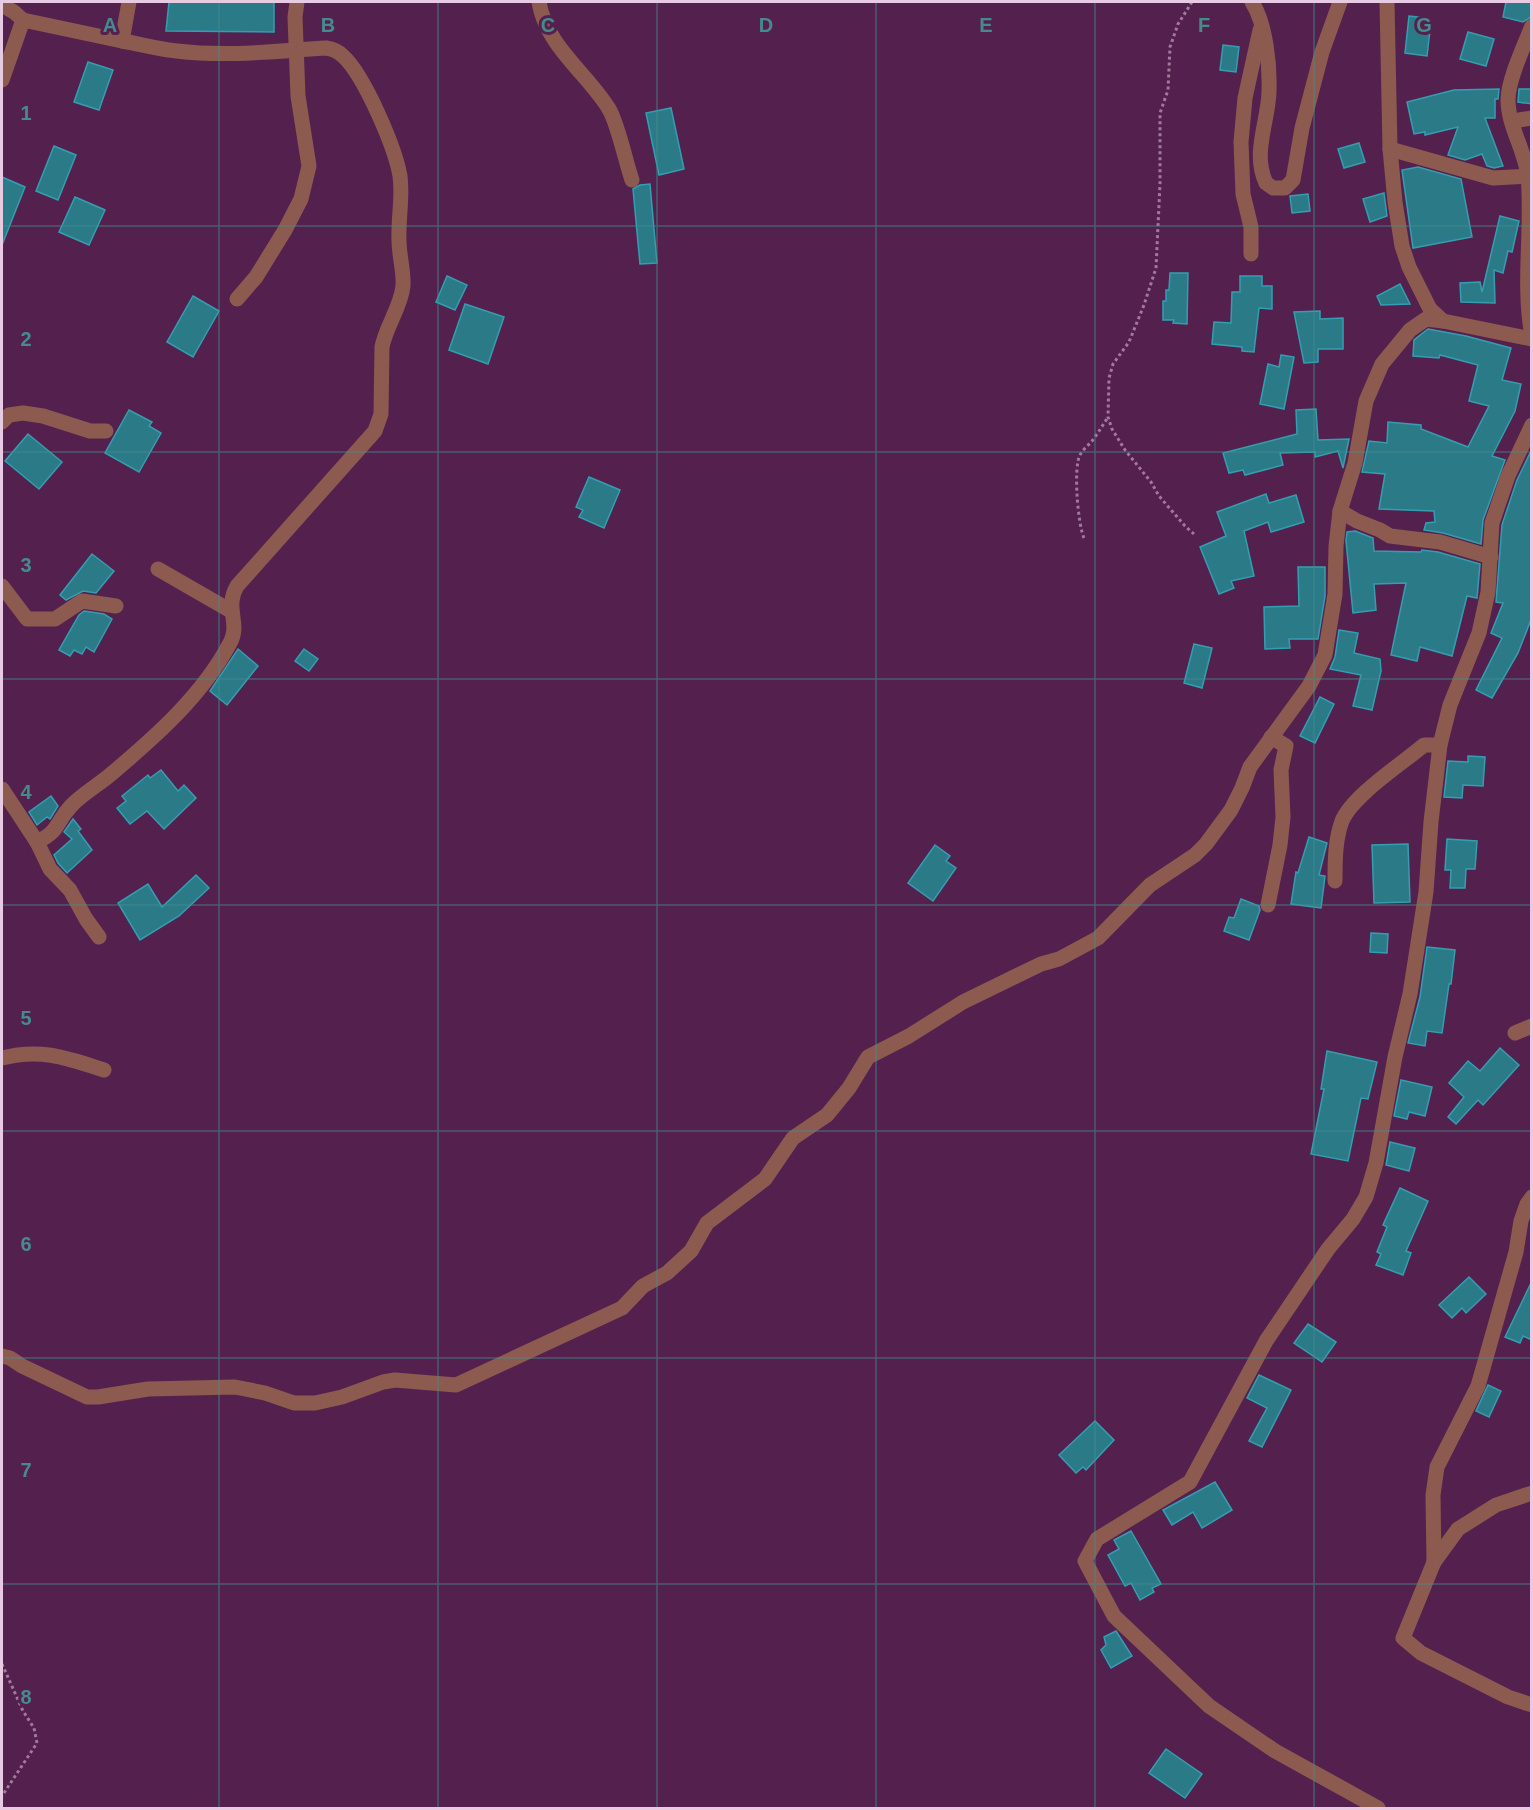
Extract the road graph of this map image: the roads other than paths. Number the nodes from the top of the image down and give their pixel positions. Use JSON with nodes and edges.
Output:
{"nodes":[{"id":1,"x":129,"y":2,"type":"edge"},
{"id":2,"x":297,"y":2,"type":"edge"},
{"id":3,"x":539,"y":2,"type":"edge"},
{"id":4,"x":1252,"y":2,"type":"edge"},
{"id":5,"x":1340,"y":2,"type":"edge"},
{"id":6,"x":1387,"y":2,"type":"edge"},
{"id":7,"x":2,"y":5,"type":"edge"},
{"id":8,"x":22,"y":20,"type":"junction"},
{"id":9,"x":1261,"y":24,"type":"junction"},
{"id":10,"x":1532,"y":26,"type":"edge"},
{"id":11,"x":122,"y":41,"type":"junction"},
{"id":12,"x":297,"y":51,"type":"junction"},
{"id":13,"x":2,"y":80,"type":"edge"},
{"id":14,"x":1532,"y":118,"type":"edge"},
{"id":15,"x":1513,"y":121,"type":"junction"},
{"id":16,"x":1390,"y":149,"type":"junction"},
{"id":17,"x":1530,"y":176,"type":"edge"},
{"id":18,"x":632,"y":180,"type":"dead end"},
{"id":19,"x":1251,"y":254,"type":"dead end"},
{"id":20,"x":237,"y":299,"type":"dead end"},
{"id":21,"x":1443,"y":321,"type":"junction"},
{"id":22,"x":1532,"y":338,"type":"edge"},
{"id":23,"x":2,"y":423,"type":"edge"},
{"id":24,"x":1531,"y":429,"type":"edge"},
{"id":25,"x":106,"y":431,"type":"dead end"},
{"id":26,"x":1340,"y":511,"type":"junction"},
{"id":27,"x":1491,"y":557,"type":"junction"},
{"id":28,"x":158,"y":569,"type":"dead end"},
{"id":29,"x":2,"y":586,"type":"edge"},
{"id":30,"x":116,"y":606,"type":"dead end"},
{"id":31,"x":231,"y":611,"type":"junction"},
{"id":32,"x":1271,"y":737,"type":"junction"},
{"id":33,"x":1440,"y":745,"type":"junction"},
{"id":34,"x":2,"y":789,"type":"edge"},
{"id":35,"x":37,"y":842,"type":"junction"},
{"id":36,"x":1335,"y":881,"type":"dead end"},
{"id":37,"x":1268,"y":905,"type":"dead end"},
{"id":38,"x":99,"y":937,"type":"dead end"},
{"id":39,"x":1532,"y":1026,"type":"edge"},
{"id":40,"x":1515,"y":1033,"type":"dead end"},
{"id":41,"x":2,"y":1058,"type":"edge"},
{"id":42,"x":104,"y":1070,"type":"dead end"},
{"id":43,"x":1532,"y":1197,"type":"edge"},
{"id":44,"x":2,"y":1356,"type":"edge"},
{"id":45,"x":1532,"y":1493,"type":"edge"},
{"id":46,"x":1434,"y":1562,"type":"junction"},
{"id":47,"x":1532,"y":1705,"type":"edge"},
{"id":48,"x":1378,"y":1809,"type":"edge"}],
"edges":[{"from":1,"to":11,"type":"street"},
{"from":2,"to":12,"type":"street"},
{"from":3,"to":18,"type":"street"},
{"from":4,"to":9,"type":"street"},
{"from":5,"to":9,"type":"street"},
{"from":6,"to":16,"type":"street"},
{"from":7,"to":8,"type":"street"},
{"from":8,"to":11,"type":"street"},
{"from":8,"to":13,"type":"street"},
{"from":9,"to":19,"type":"street"},
{"from":10,"to":15,"type":"street"},
{"from":11,"to":12,"type":"street"},
{"from":12,"to":20,"type":"street"},
{"from":12,"to":31,"type":"street"},
{"from":14,"to":15,"type":"street"},
{"from":15,"to":17,"type":"street"},
{"from":16,"to":17,"type":"street"},
{"from":16,"to":21,"type":"street"},
{"from":17,"to":22,"type":"street"},
{"from":21,"to":22,"type":"street"},
{"from":21,"to":26,"type":"street"},
{"from":23,"to":25,"type":"street"},
{"from":24,"to":27,"type":"street"},
{"from":26,"to":27,"type":"street"},
{"from":26,"to":32,"type":"street"},
{"from":27,"to":33,"type":"street"},
{"from":28,"to":31,"type":"street"},
{"from":29,"to":30,"type":"street"},
{"from":31,"to":35,"type":"street"},
{"from":32,"to":37,"type":"street"},
{"from":32,"to":44,"type":"street"},
{"from":33,"to":36,"type":"street"},
{"from":33,"to":48,"type":"street"},
{"from":34,"to":35,"type":"street"},
{"from":35,"to":38,"type":"street"},
{"from":39,"to":40,"type":"street"},
{"from":41,"to":42,"type":"street"},
{"from":43,"to":46,"type":"street"},
{"from":45,"to":46,"type":"street"},
{"from":46,"to":47,"type":"street"}]}
